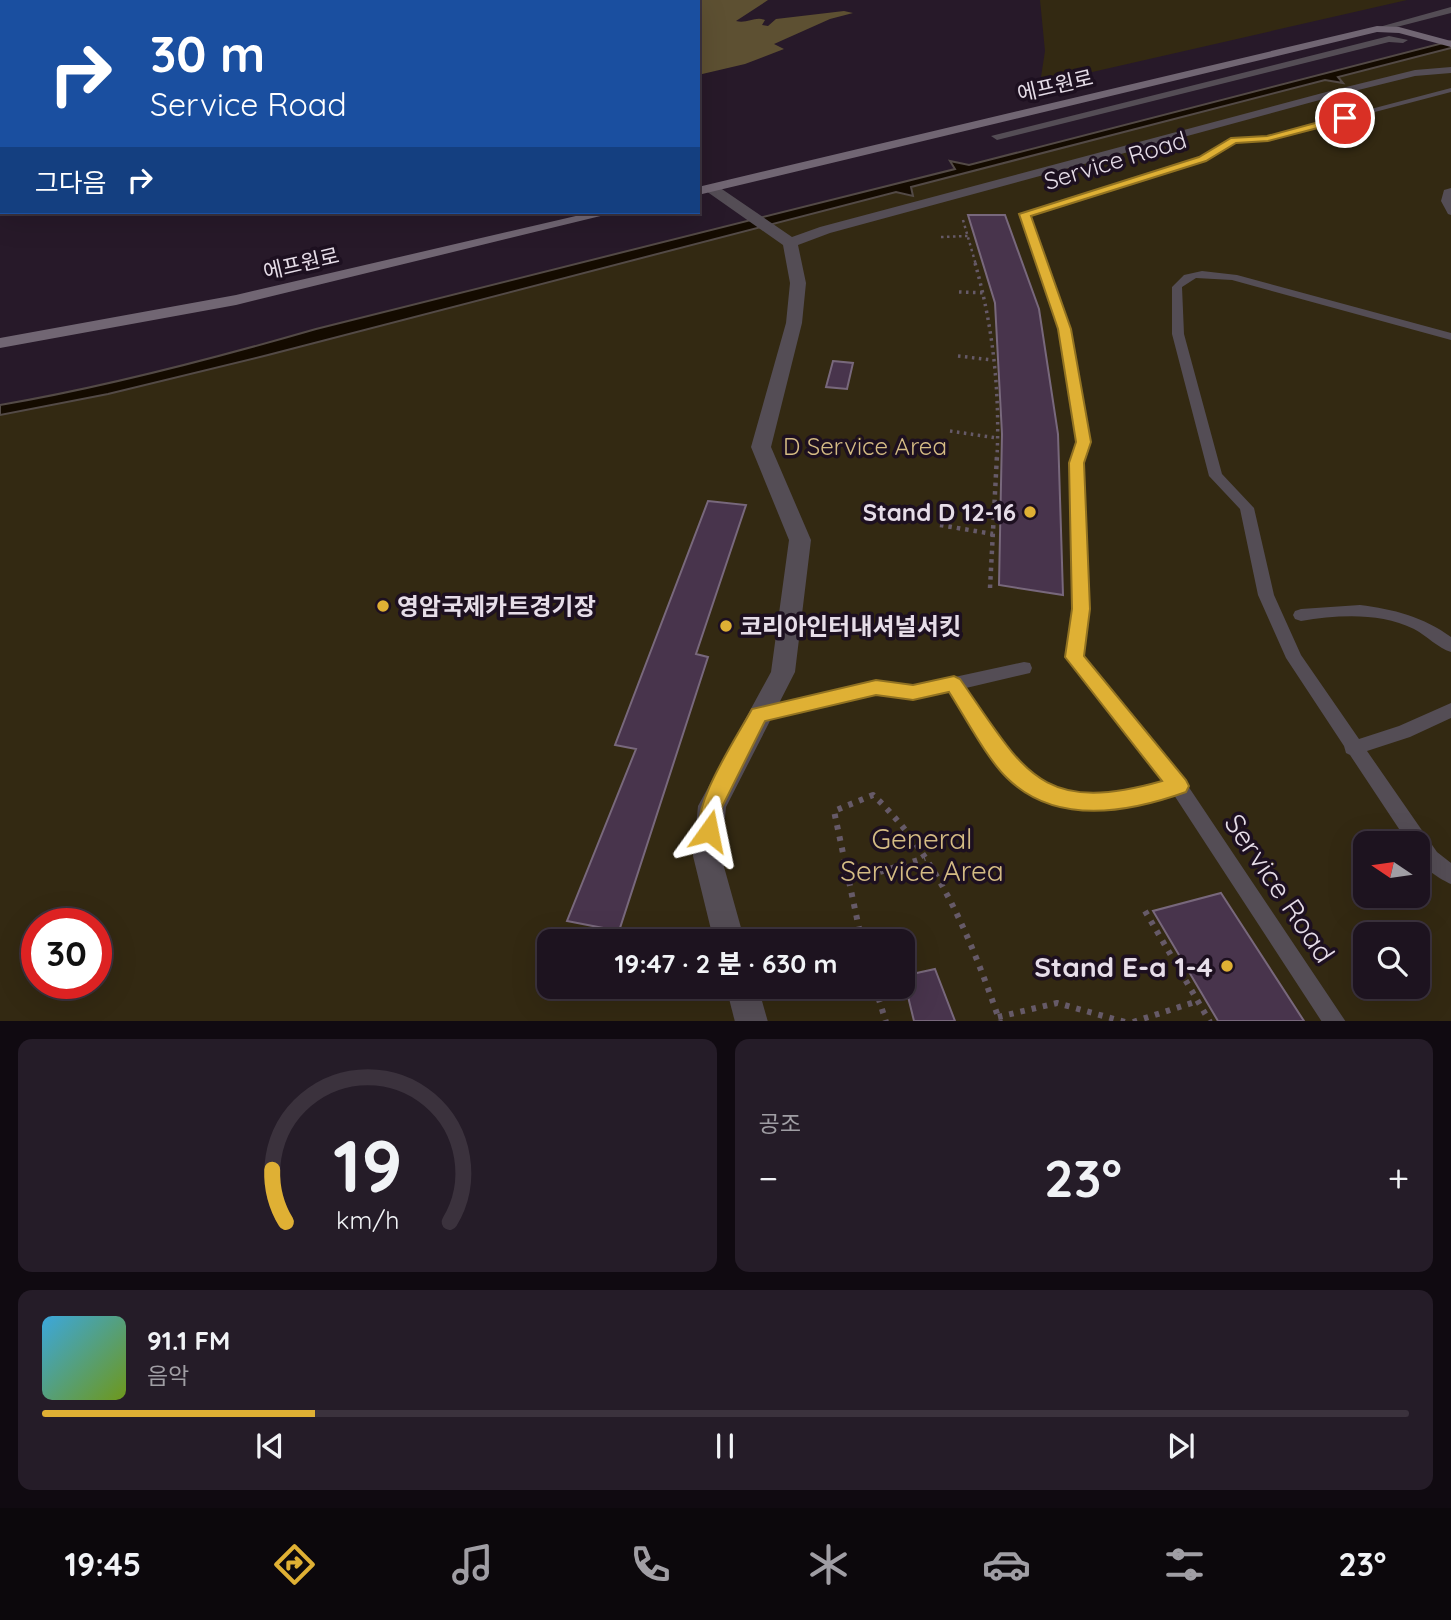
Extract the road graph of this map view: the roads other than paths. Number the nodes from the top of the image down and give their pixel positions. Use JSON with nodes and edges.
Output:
{"nodes":[{"id":1,"x":1451,"y":10,"type":"edge"},
{"id":2,"x":1377,"y":29,"type":"junction"},
{"id":3,"x":1403,"y":40,"type":"dead end"},
{"id":4,"x":1451,"y":44,"type":"edge"},
{"id":5,"x":1451,"y":70,"type":"edge"},
{"id":6,"x":1451,"y":90,"type":"edge"},
{"id":7,"x":997,"y":136,"type":"dead end"},
{"id":8,"x":705,"y":189,"type":"edge"},
{"id":9,"x":1451,"y":191,"type":"edge"},
{"id":10,"x":1451,"y":212,"type":"edge"},
{"id":11,"x":602,"y":214,"type":"edge"},
{"id":12,"x":790,"y":243,"type":"junction"},
{"id":13,"x":1451,"y":337,"type":"edge"},
{"id":14,"x":0,"y":343,"type":"edge"},
{"id":15,"x":1301,"y":615,"type":"dead end"},
{"id":16,"x":1451,"y":646,"type":"edge"},
{"id":17,"x":1024,"y":668,"type":"dead end"},
{"id":18,"x":954,"y":684,"type":"junction"},
{"id":19,"x":1451,"y":710,"type":"edge"},
{"id":20,"x":759,"y":715,"type":"junction"},
{"id":21,"x":1352,"y":748,"type":"junction"},
{"id":22,"x":1178,"y":786,"type":"junction"},
{"id":23,"x":1451,"y":875,"type":"edge"},
{"id":24,"x":726,"y":929,"type":"edge"},
{"id":25,"x":746,"y":999,"type":"edge"},
{"id":26,"x":752,"y":1021,"type":"edge"},
{"id":27,"x":1335,"y":1021,"type":"edge"}],
"edges":[{"from":1,"to":2,"type":"street"},
{"from":2,"to":4,"type":"street","name":"에프원로"},
{"from":2,"to":8,"type":"street","name":"에프원로"},
{"from":3,"to":7,"type":"street"},
{"from":5,"to":12,"type":"street"},
{"from":6,"to":22,"type":"lane","name":"Service Road"},
{"from":8,"to":12,"type":"street"},
{"from":9,"to":10,"type":"lane"},
{"from":11,"to":14,"type":"street","name":"에프원로"},
{"from":12,"to":20,"type":"street"},
{"from":13,"to":21,"type":"lane"},
{"from":15,"to":16,"type":"lane"},
{"from":17,"to":18,"type":"lane"},
{"from":18,"to":20,"type":"lane"},
{"from":18,"to":22,"type":"lane"},
{"from":19,"to":21,"type":"lane"},
{"from":20,"to":24,"type":"street"},
{"from":21,"to":23,"type":"lane"},
{"from":22,"to":27,"type":"lane","name":"Service Road"},
{"from":25,"to":26,"type":"street"}]}
